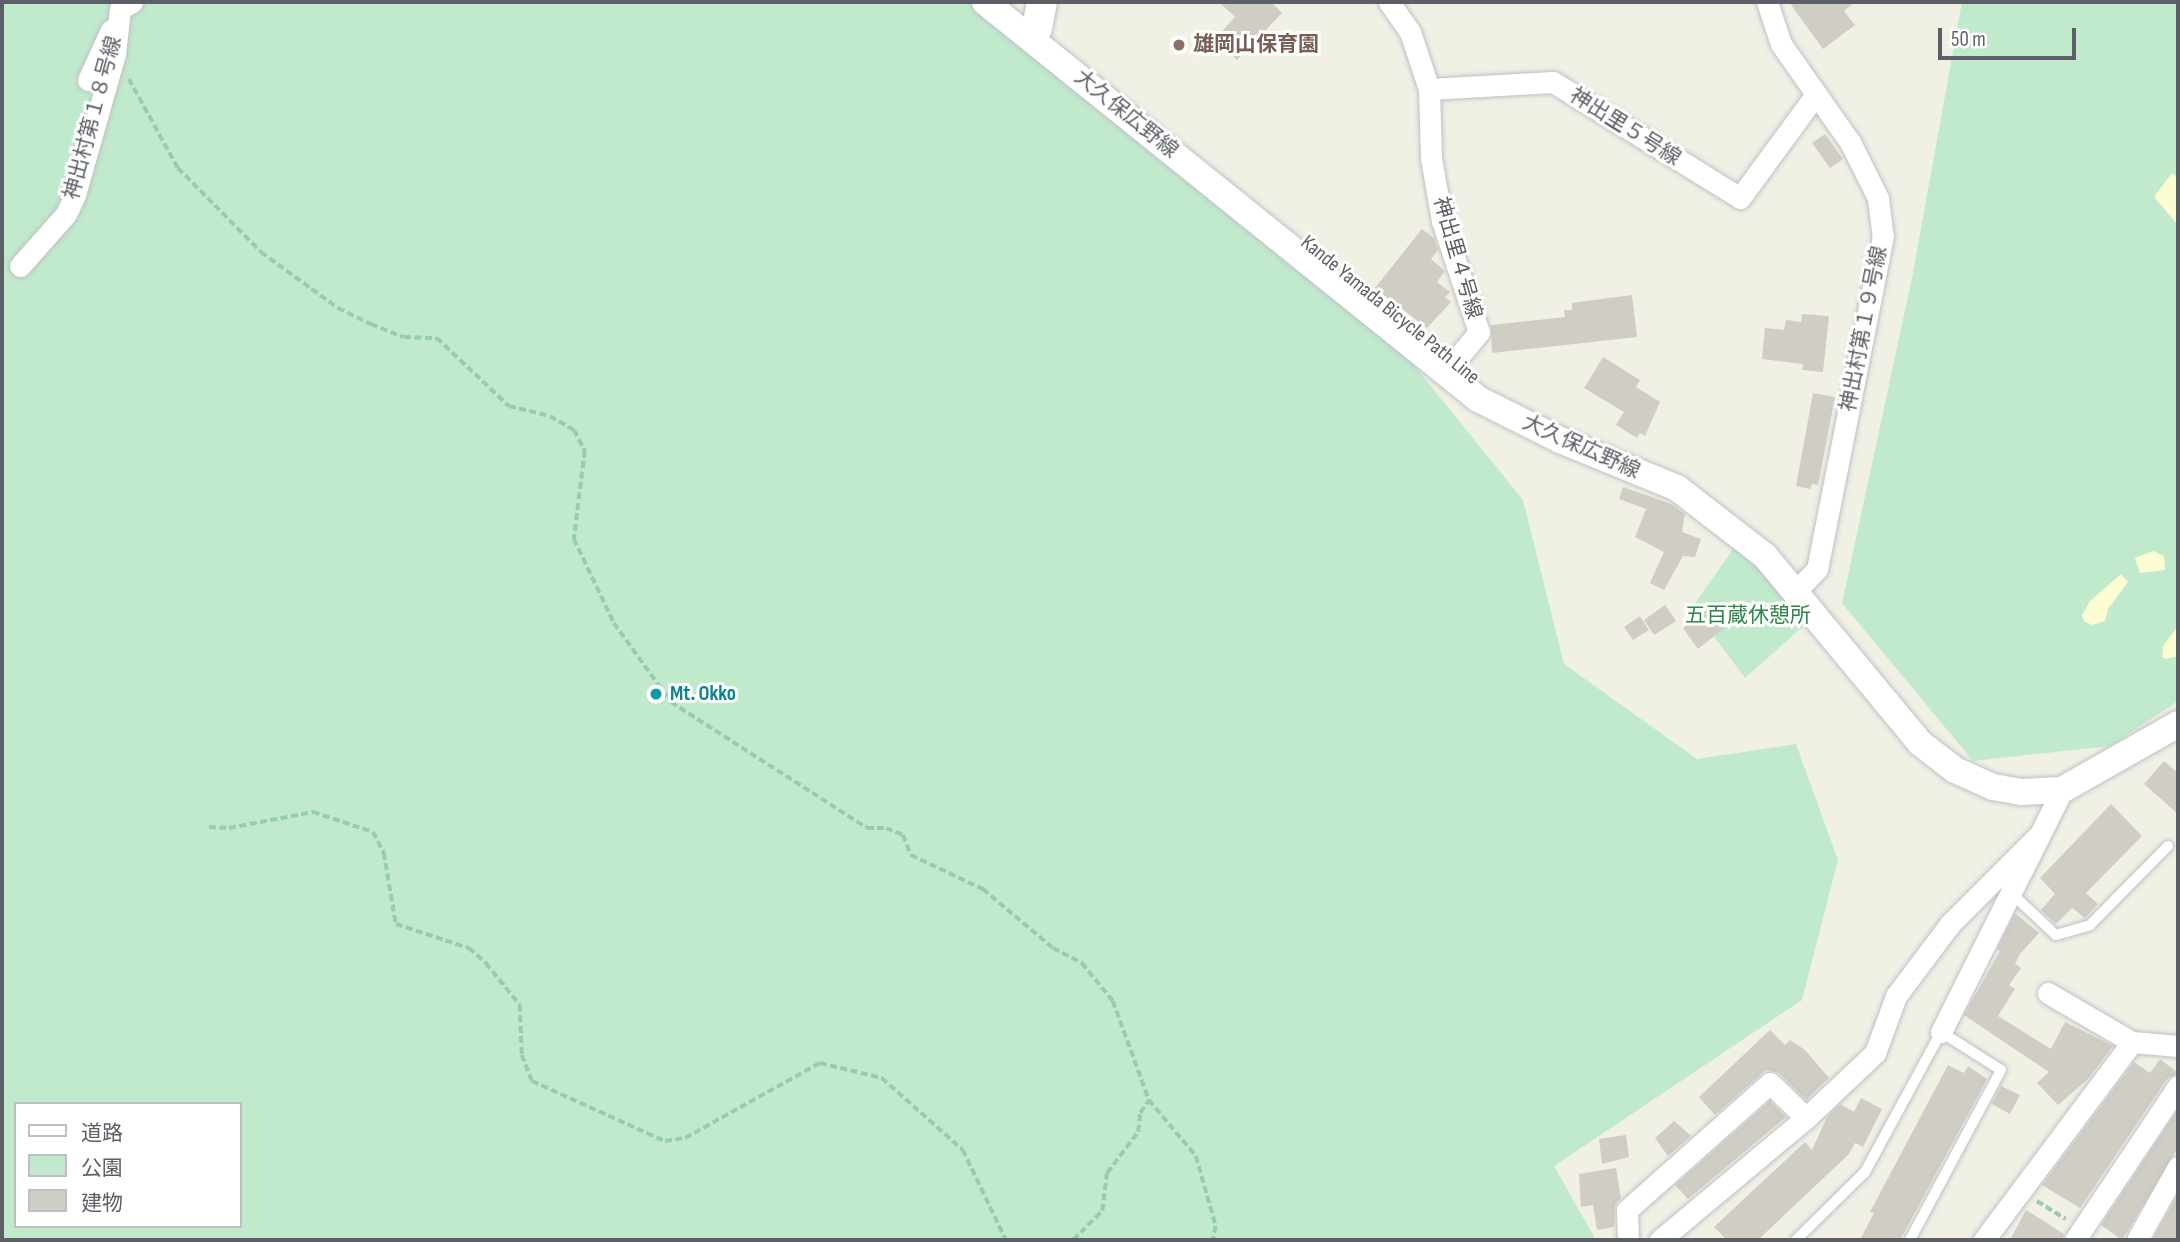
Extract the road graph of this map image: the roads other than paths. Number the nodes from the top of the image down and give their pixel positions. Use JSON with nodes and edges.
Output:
{"nodes":[{"id":1,"x":985,"y":2,"type":"edge"},
{"id":2,"x":1389,"y":2,"type":"edge"},
{"id":3,"x":1768,"y":2,"type":"edge"},
{"id":4,"x":126,"y":5,"type":"edge"},
{"id":5,"x":1038,"y":24,"type":"edge"},
{"id":6,"x":88,"y":80,"type":"dead end"},
{"id":7,"x":1429,"y":89,"type":"junction"},
{"id":8,"x":1816,"y":94,"type":"junction"},
{"id":9,"x":20,"y":266,"type":"dead end"},
{"id":10,"x":1445,"y":373,"type":"junction"},
{"id":11,"x":1795,"y":592,"type":"junction"},
{"id":12,"x":2178,"y":724,"type":"edge"},
{"id":13,"x":2062,"y":790,"type":"junction"},
{"id":14,"x":2038,"y":837,"type":"junction"},
{"id":15,"x":2168,"y":846,"type":"dead end"},
{"id":16,"x":2010,"y":892,"type":"junction"},
{"id":17,"x":2048,"y":993,"type":"dead end"},
{"id":18,"x":1941,"y":1032,"type":"junction"},
{"id":19,"x":2132,"y":1042,"type":"junction"},
{"id":20,"x":2178,"y":1046,"type":"edge"},
{"id":21,"x":2178,"y":1086,"type":"edge"},
{"id":22,"x":1806,"y":1118,"type":"junction"},
{"id":23,"x":2178,"y":1167,"type":"edge"},
{"id":24,"x":2079,"y":1235,"type":"edge"},
{"id":25,"x":1628,"y":1240,"type":"edge"},
{"id":26,"x":1660,"y":1240,"type":"edge"},
{"id":27,"x":1796,"y":1240,"type":"edge"},
{"id":28,"x":1910,"y":1240,"type":"edge"},
{"id":29,"x":1984,"y":1240,"type":"edge"},
{"id":30,"x":2137,"y":1240,"type":"edge"}],
"edges":[{"from":1,"to":5,"type":"street","name":"大久保広野線"},
{"from":2,"to":7,"type":"street"},
{"from":3,"to":8,"type":"street","name":"神出村第１９号線"},
{"from":4,"to":6,"type":"street"},
{"from":4,"to":9,"type":"street","name":"神出村第１８号線"},
{"from":5,"to":10,"type":"street","name":"大久保広野線"},
{"from":7,"to":8,"type":"street","name":"神出里５号線"},
{"from":7,"to":10,"type":"street","name":"神出里４号線"},
{"from":8,"to":11,"type":"street","name":"神出村第１９号線"},
{"from":10,"to":11,"type":"street","name":"大久保広野線"},
{"from":11,"to":13,"type":"street","name":"大久保広野線"},
{"from":12,"to":13,"type":"street","name":"大久保広野線"},
{"from":13,"to":14,"type":"street"},
{"from":14,"to":16,"type":"street"},
{"from":14,"to":22,"type":"street"},
{"from":15,"to":16,"type":"lane"},
{"from":16,"to":18,"type":"street"},
{"from":17,"to":19,"type":"street"},
{"from":18,"to":27,"type":"lane"},
{"from":18,"to":28,"type":"lane"},
{"from":19,"to":20,"type":"street"},
{"from":19,"to":29,"type":"street"},
{"from":21,"to":24,"type":"street"},
{"from":22,"to":25,"type":"street"},
{"from":22,"to":26,"type":"street"},
{"from":23,"to":30,"type":"street"}]}
